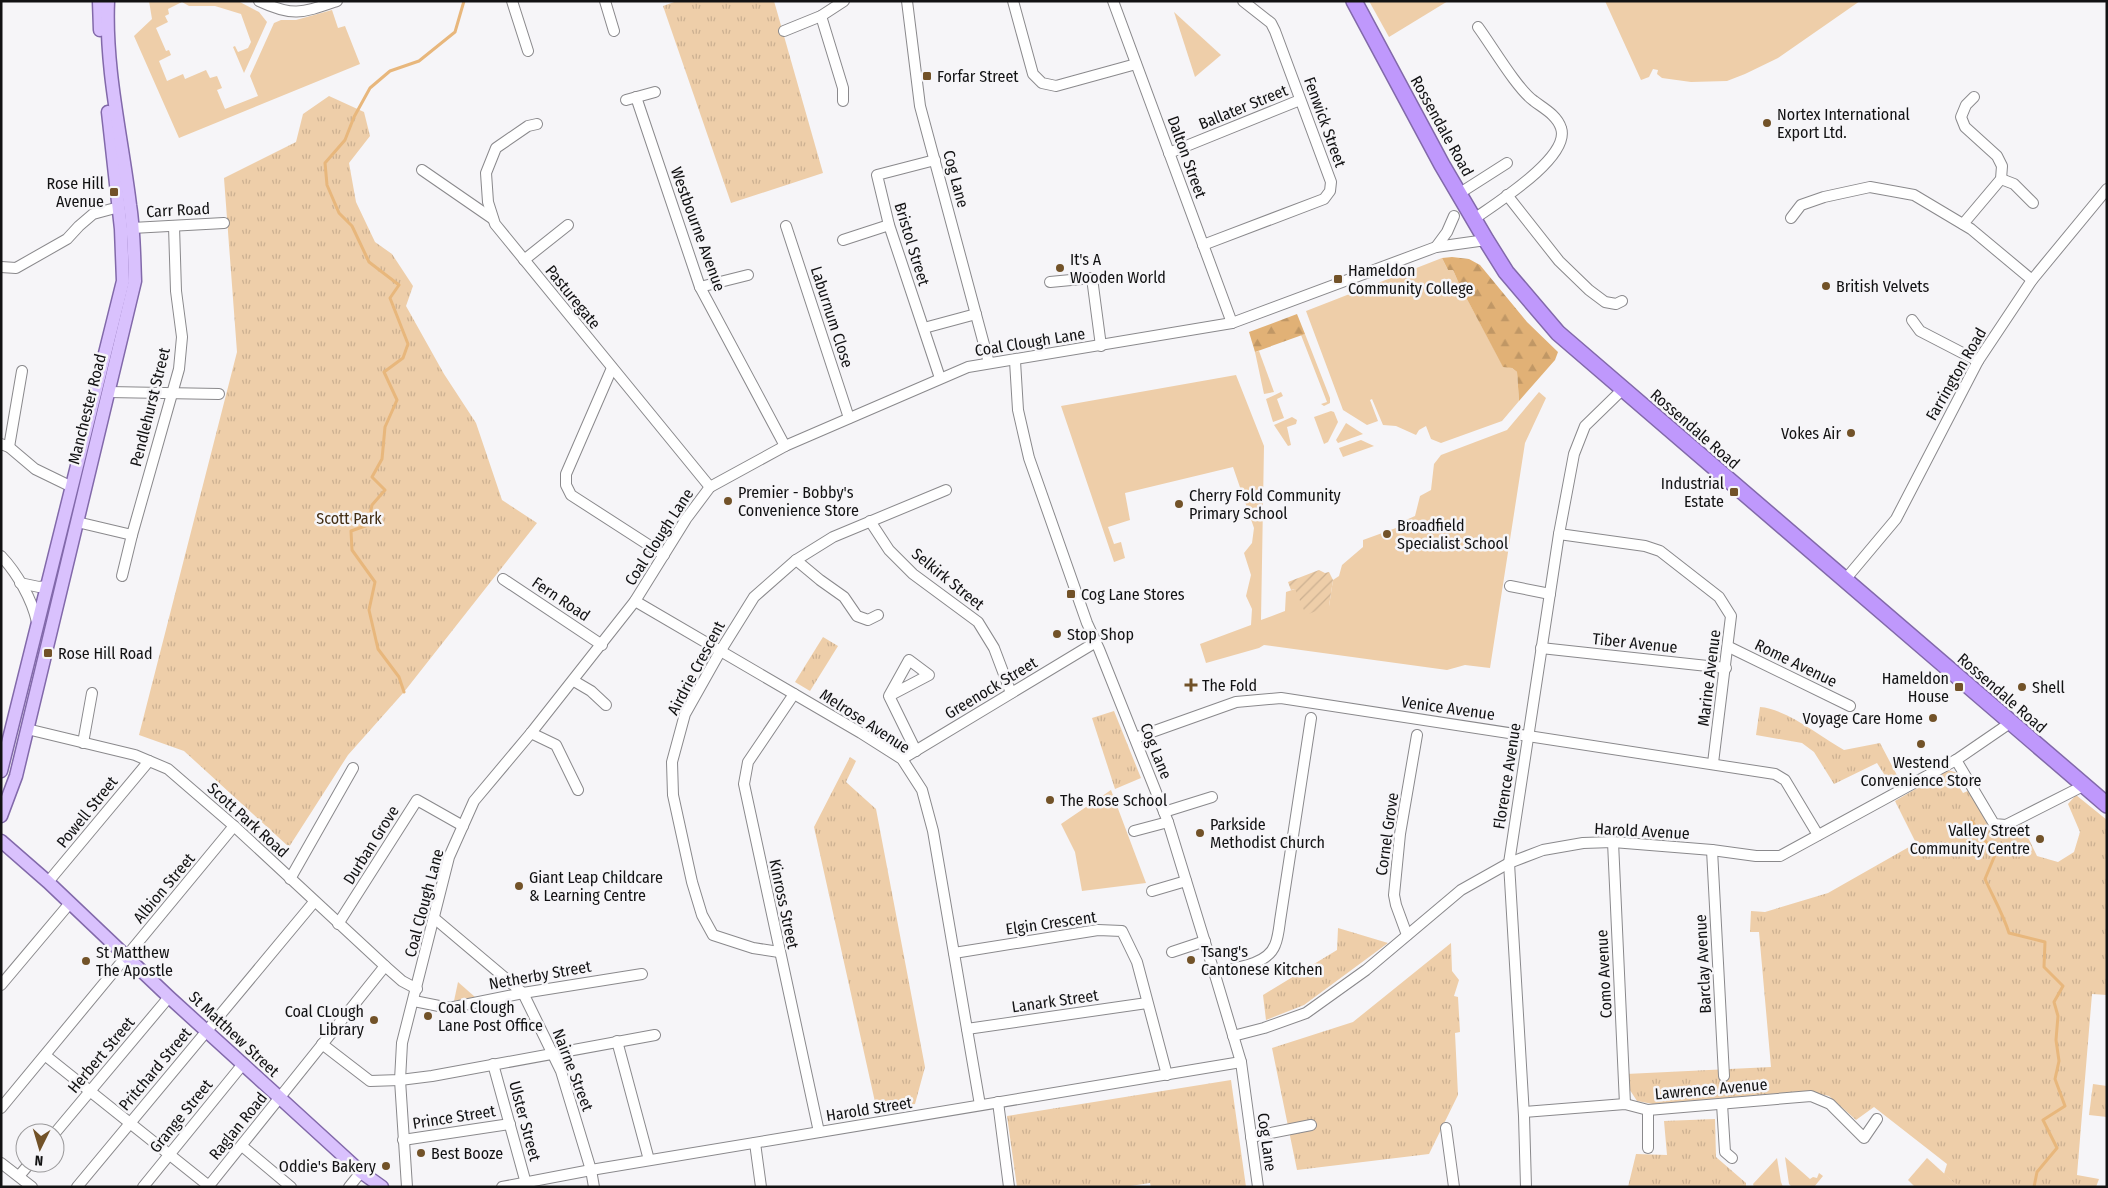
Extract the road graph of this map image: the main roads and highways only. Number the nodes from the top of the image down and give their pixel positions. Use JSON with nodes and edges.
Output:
{"nodes":[{"id":1,"x":100,"y":1,"type":"edge"},
{"id":2,"x":108,"y":1,"type":"edge"},
{"id":3,"x":1354,"y":1,"type":"edge"},
{"id":4,"x":124,"y":206,"type":"junction"},
{"id":5,"x":78,"y":489,"type":"junction"},
{"id":6,"x":64,"y":520,"type":"junction"},
{"id":7,"x":77,"y":522,"type":"junction"},
{"id":8,"x":47,"y":586,"type":"junction"},
{"id":9,"x":60,"y":590,"type":"junction"},
{"id":10,"x":38,"y":625,"type":"junction"},
{"id":11,"x":51,"y":628,"type":"junction"},
{"id":12,"x":13,"y":726,"type":"junction"},
{"id":13,"x":27,"y":729,"type":"junction"},
{"id":14,"x":1,"y":772,"type":"edge"},
{"id":15,"x":2107,"y":805,"type":"edge"},
{"id":16,"x":1,"y":816,"type":"edge"},
{"id":17,"x":1,"y":841,"type":"edge"},
{"id":18,"x":382,"y":1187,"type":"edge"}],
"edges":[{"from":1,"to":4,"type":"main road","name":"Manchester Road"},
{"from":2,"to":4,"type":"main road","name":"Manchester Road"},
{"from":3,"to":15,"type":"highway","name":"Rossendale Road"},
{"from":4,"to":5,"type":"main road","name":"Manchester Road"},
{"from":5,"to":6,"type":"main road","name":"Manchester Road"},
{"from":5,"to":7,"type":"main road","name":"Manchester Road"},
{"from":6,"to":7,"type":"main road"},
{"from":6,"to":8,"type":"main road","name":"Manchester Road"},
{"from":7,"to":9,"type":"main road","name":"Manchester Road"},
{"from":8,"to":9,"type":"main road"},
{"from":8,"to":10,"type":"main road","name":"Manchester Road"},
{"from":9,"to":11,"type":"main road","name":"Manchester Road"},
{"from":10,"to":11,"type":"main road"},
{"from":10,"to":12,"type":"main road","name":"Manchester Road"},
{"from":11,"to":13,"type":"main road","name":"Manchester Road"},
{"from":12,"to":13,"type":"main road"},
{"from":12,"to":14,"type":"main road","name":"Manchester Road"},
{"from":13,"to":16,"type":"main road","name":"Manchester Road"},
{"from":17,"to":18,"type":"main road","name":"St Matthew Street"}]}
